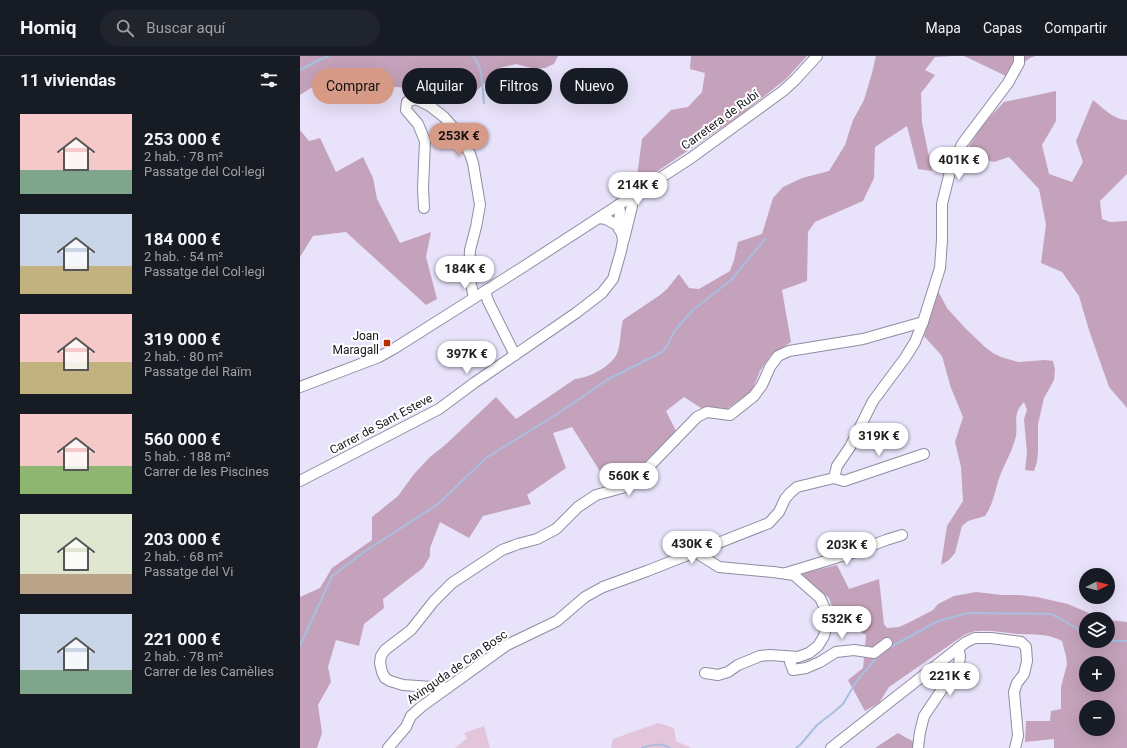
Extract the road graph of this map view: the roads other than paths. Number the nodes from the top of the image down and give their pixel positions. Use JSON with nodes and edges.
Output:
{"nodes":[{"id":1,"x":816,"y":56,"type":"edge"},
{"id":2,"x":1019,"y":56,"type":"edge"},
{"id":3,"x":625,"y":201,"type":"junction"},
{"id":4,"x":424,"y":208,"type":"dead end"},
{"id":5,"x":598,"y":218,"type":"junction"},
{"id":6,"x":619,"y":229,"type":"junction"},
{"id":7,"x":623,"y":241,"type":"junction"},
{"id":8,"x":485,"y":291,"type":"junction"},
{"id":9,"x":474,"y":298,"type":"junction"},
{"id":10,"x":923,"y":322,"type":"junction"},
{"id":11,"x":515,"y":355,"type":"junction"},
{"id":12,"x":300,"y":387,"type":"edge"},
{"id":13,"x":924,"y":454,"type":"dead end"},
{"id":14,"x":834,"y":478,"type":"junction"},
{"id":15,"x":300,"y":480,"type":"edge"},
{"id":16,"x":902,"y":535,"type":"dead end"},
{"id":17,"x":695,"y":552,"type":"junction"},
{"id":18,"x":784,"y":574,"type":"junction"},
{"id":19,"x":887,"y":643,"type":"dead end"},
{"id":20,"x":958,"y":648,"type":"junction"},
{"id":21,"x":795,"y":657,"type":"junction"},
{"id":22,"x":705,"y":673,"type":"dead end"},
{"id":23,"x":447,"y":688,"type":"junction"},
{"id":24,"x":388,"y":748,"type":"edge"},
{"id":25,"x":831,"y":748,"type":"edge"},
{"id":26,"x":918,"y":748,"type":"edge"},
{"id":27,"x":1015,"y":748,"type":"edge"}],
"edges":[{"from":1,"to":3,"type":"street","name":"Carretera de Rubí"},
{"from":2,"to":10,"type":"street"},
{"from":3,"to":5,"type":"street","name":"Carretera de Rubí"},
{"from":3,"to":6,"type":"street"},
{"from":3,"to":7,"type":"street","name":"Carrer de Sant Esteve"},
{"from":4,"to":9,"type":"street"},
{"from":5,"to":6,"type":"street"},
{"from":5,"to":8,"type":"street","name":"Carretera de Rubí"},
{"from":6,"to":7,"type":"street"},
{"from":7,"to":11,"type":"street","name":"Carrer de Sant Esteve"},
{"from":8,"to":9,"type":"street","name":"Carretera de Rubí"},
{"from":8,"to":11,"type":"street"},
{"from":9,"to":12,"type":"street","name":"Carretera de Rubí"},
{"from":10,"to":14,"type":"street"},
{"from":10,"to":23,"type":"street"},
{"from":11,"to":15,"type":"street","name":"Carrer de Sant Esteve"},
{"from":13,"to":14,"type":"street","name":"Avinguda de Can Bosc"},
{"from":14,"to":17,"type":"street","name":"Avinguda de Can Bosc"},
{"from":16,"to":18,"type":"street"},
{"from":17,"to":18,"type":"street"},
{"from":17,"to":23,"type":"street","name":"Avinguda de Can Bosc"},
{"from":18,"to":21,"type":"street"},
{"from":19,"to":21,"type":"street"},
{"from":20,"to":25,"type":"street"},
{"from":20,"to":26,"type":"street"},
{"from":20,"to":27,"type":"street"},
{"from":21,"to":22,"type":"street"},
{"from":23,"to":24,"type":"street","name":"Avinguda de Can Bosc"}]}
